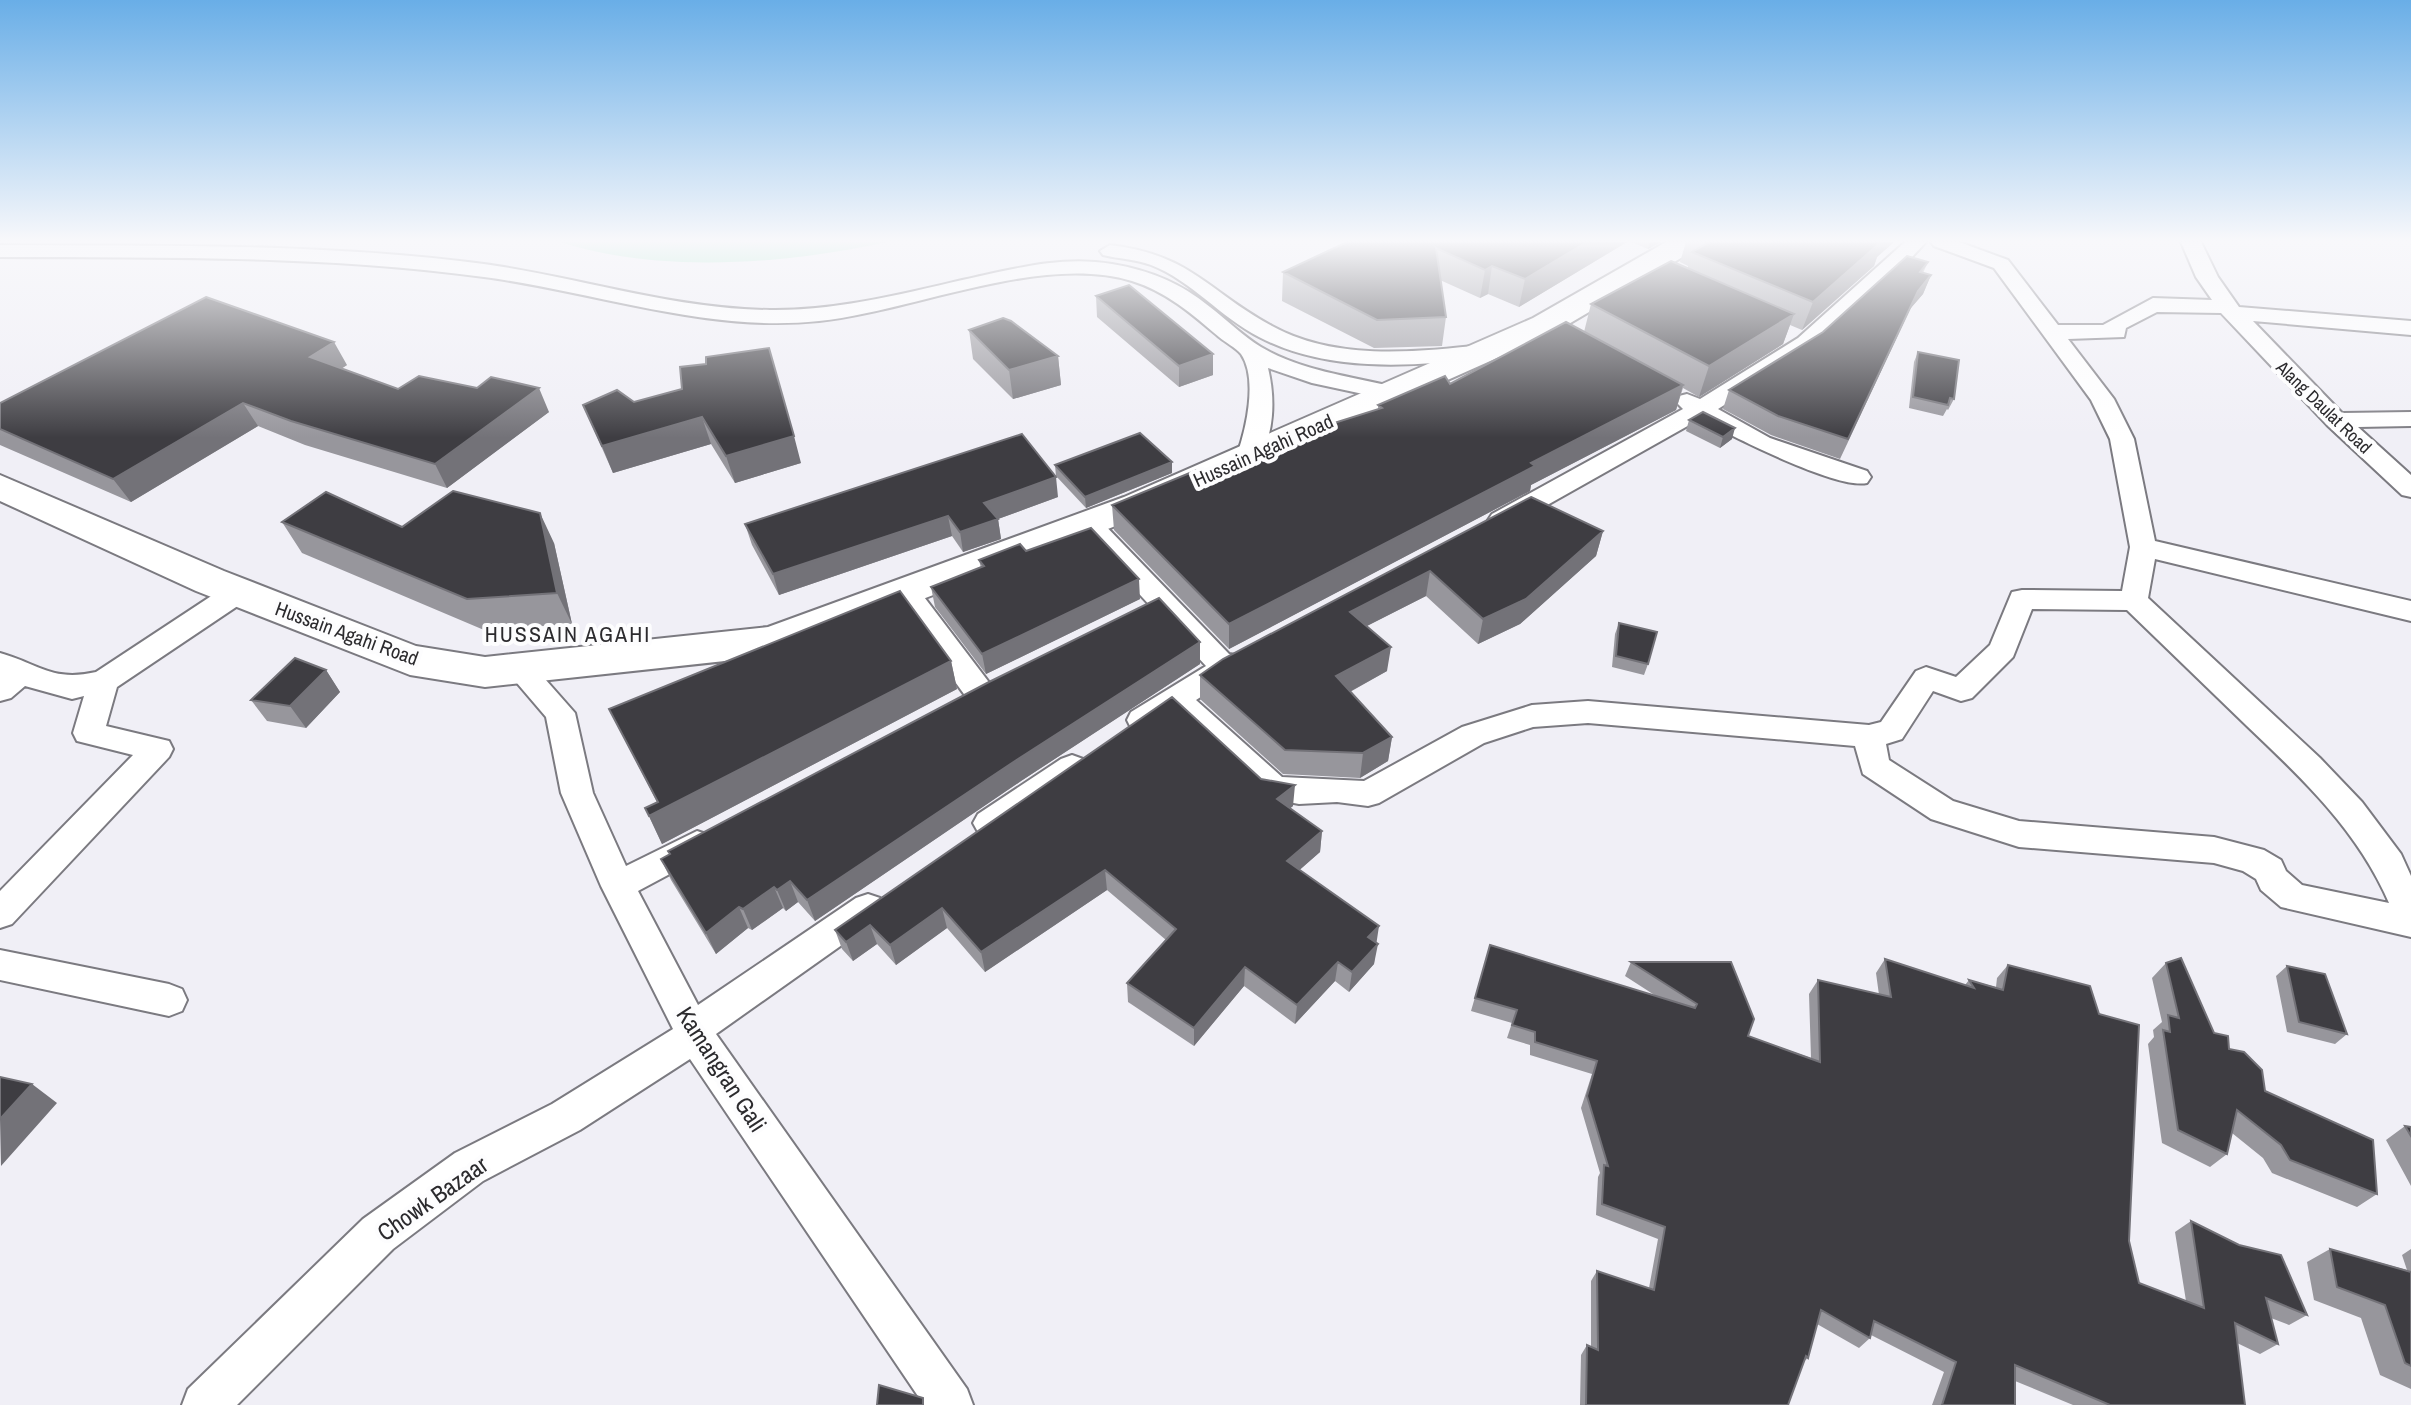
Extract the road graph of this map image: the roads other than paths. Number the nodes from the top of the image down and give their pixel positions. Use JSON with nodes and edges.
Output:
{"nodes":[{"id":1,"x":688,"y":308,"type":"edge"},
{"id":2,"x":853,"y":308,"type":"edge"},
{"id":3,"x":1195,"y":308,"type":"edge"},
{"id":4,"x":1233,"y":308,"type":"edge"},
{"id":5,"x":1599,"y":308,"type":"edge"},
{"id":6,"x":1846,"y":308,"type":"edge"},
{"id":7,"x":2033,"y":308,"type":"edge"},
{"id":8,"x":2148,"y":308,"type":"edge"},
{"id":9,"x":2193,"y":308,"type":"edge"},
{"id":10,"x":2230,"y":310,"type":"junction"},
{"id":11,"x":2411,"y":328,"type":"edge"},
{"id":12,"x":1778,"y":331,"type":"edge"},
{"id":13,"x":2051,"y":332,"type":"junction"},
{"id":14,"x":1806,"y":343,"type":"junction"},
{"id":15,"x":1251,"y":351,"type":"junction"},
{"id":16,"x":1483,"y":352,"type":"junction"},
{"id":17,"x":1662,"y":387,"type":"edge"},
{"id":18,"x":1391,"y":393,"type":"junction"},
{"id":19,"x":1701,"y":408,"type":"junction"},
{"id":20,"x":2411,"y":419,"type":"edge"},
{"id":21,"x":2336,"y":420,"type":"junction"},
{"id":22,"x":1249,"y":455,"type":"junction"},
{"id":23,"x":1858,"y":477,"type":"dead end"},
{"id":24,"x":0,"y":487,"type":"edge"},
{"id":25,"x":2411,"y":489,"type":"edge"},
{"id":26,"x":1088,"y":523,"type":"junction"},
{"id":27,"x":1484,"y":529,"type":"edge"},
{"id":28,"x":2143,"y":547,"type":"junction"},
{"id":29,"x":238,"y":592,"type":"junction"},
{"id":30,"x":905,"y":592,"type":"junction"},
{"id":31,"x":2134,"y":601,"type":"junction"},
{"id":32,"x":1163,"y":603,"type":"junction"},
{"id":33,"x":2411,"y":611,"type":"edge"},
{"id":34,"x":1135,"y":616,"type":"edge"},
{"id":35,"x":1251,"y":653,"type":"edge"},
{"id":36,"x":1224,"y":667,"type":"junction"},
{"id":37,"x":520,"y":669,"type":"junction"},
{"id":38,"x":7,"y":675,"type":"edge"},
{"id":39,"x":1008,"y":679,"type":"edge"},
{"id":40,"x":104,"y":681,"type":"junction"},
{"id":41,"x":980,"y":693,"type":"junction"},
{"id":42,"x":1175,"y":698,"type":"junction"},
{"id":43,"x":952,"y":708,"type":"edge"},
{"id":44,"x":1124,"y":732,"type":"edge"},
{"id":45,"x":1869,"y":736,"type":"junction"},
{"id":46,"x":1098,"y":749,"type":"edge"},
{"id":47,"x":729,"y":827,"type":"edge"},
{"id":48,"x":970,"y":836,"type":"edge"},
{"id":49,"x":618,"y":886,"type":"junction"},
{"id":50,"x":895,"y":889,"type":"edge"},
{"id":51,"x":2411,"y":913,"type":"edge"},
{"id":52,"x":0,"y":914,"type":"edge"},
{"id":53,"x":2411,"y":922,"type":"edge"},
{"id":54,"x":0,"y":965,"type":"edge"},
{"id":55,"x":169,"y":1000,"type":"dead end"},
{"id":56,"x":693,"y":1032,"type":"junction"},
{"id":57,"x":204,"y":1405,"type":"edge"},
{"id":58,"x":951,"y":1405,"type":"edge"}],
"edges":[{"from":1,"to":2,"type":"street"},
{"from":3,"to":15,"type":"street"},
{"from":4,"to":16,"type":"street"},
{"from":5,"to":16,"type":"main road","name":"Hussain Agahi Road"},
{"from":6,"to":14,"type":"street"},
{"from":7,"to":13,"type":"street"},
{"from":8,"to":13,"type":"street"},
{"from":9,"to":10,"type":"street"},
{"from":10,"to":11,"type":"street"},
{"from":10,"to":21,"type":"street","name":"Alang Daulat Road"},
{"from":12,"to":14,"type":"street"},
{"from":13,"to":28,"type":"street"},
{"from":14,"to":19,"type":"street"},
{"from":15,"to":18,"type":"street"},
{"from":15,"to":22,"type":"street"},
{"from":16,"to":18,"type":"main road","name":"Hussain Agahi Road"},
{"from":17,"to":19,"type":"street"},
{"from":18,"to":22,"type":"main road","name":"Hussain Agahi Road"},
{"from":19,"to":23,"type":"street"},
{"from":19,"to":27,"type":"street"},
{"from":20,"to":21,"type":"street"},
{"from":21,"to":25,"type":"street","name":"Alang Daulat Road"},
{"from":22,"to":26,"type":"main road","name":"Hussain Agahi Road"},
{"from":24,"to":29,"type":"main road","name":"Hussain Agahi Road"},
{"from":26,"to":30,"type":"main road","name":"Hussain Agahi Road"},
{"from":26,"to":32,"type":"street"},
{"from":28,"to":31,"type":"street"},
{"from":28,"to":33,"type":"street"},
{"from":29,"to":37,"type":"main road","name":"Hussain Agahi Road"},
{"from":29,"to":40,"type":"street"},
{"from":30,"to":37,"type":"main road","name":"Hussain Agahi Road"},
{"from":30,"to":41,"type":"street"},
{"from":31,"to":45,"type":"street"},
{"from":31,"to":51,"type":"street"},
{"from":32,"to":34,"type":"street"},
{"from":32,"to":36,"type":"street"},
{"from":35,"to":36,"type":"street"},
{"from":36,"to":42,"type":"street"},
{"from":37,"to":49,"type":"street","name":"Kamangran Gali"},
{"from":38,"to":40,"type":"street"},
{"from":39,"to":41,"type":"street"},
{"from":40,"to":52,"type":"street"},
{"from":41,"to":43,"type":"street"},
{"from":42,"to":44,"type":"street"},
{"from":42,"to":45,"type":"street"},
{"from":45,"to":53,"type":"street"},
{"from":46,"to":48,"type":"street"},
{"from":47,"to":49,"type":"street"},
{"from":49,"to":56,"type":"street","name":"Kamangran Gali"},
{"from":50,"to":56,"type":"street","name":"Chowk Bazaar"},
{"from":54,"to":55,"type":"street"},
{"from":56,"to":57,"type":"street","name":"Chowk Bazaar"},
{"from":56,"to":58,"type":"street","name":"Kamangran Gali"}]}
